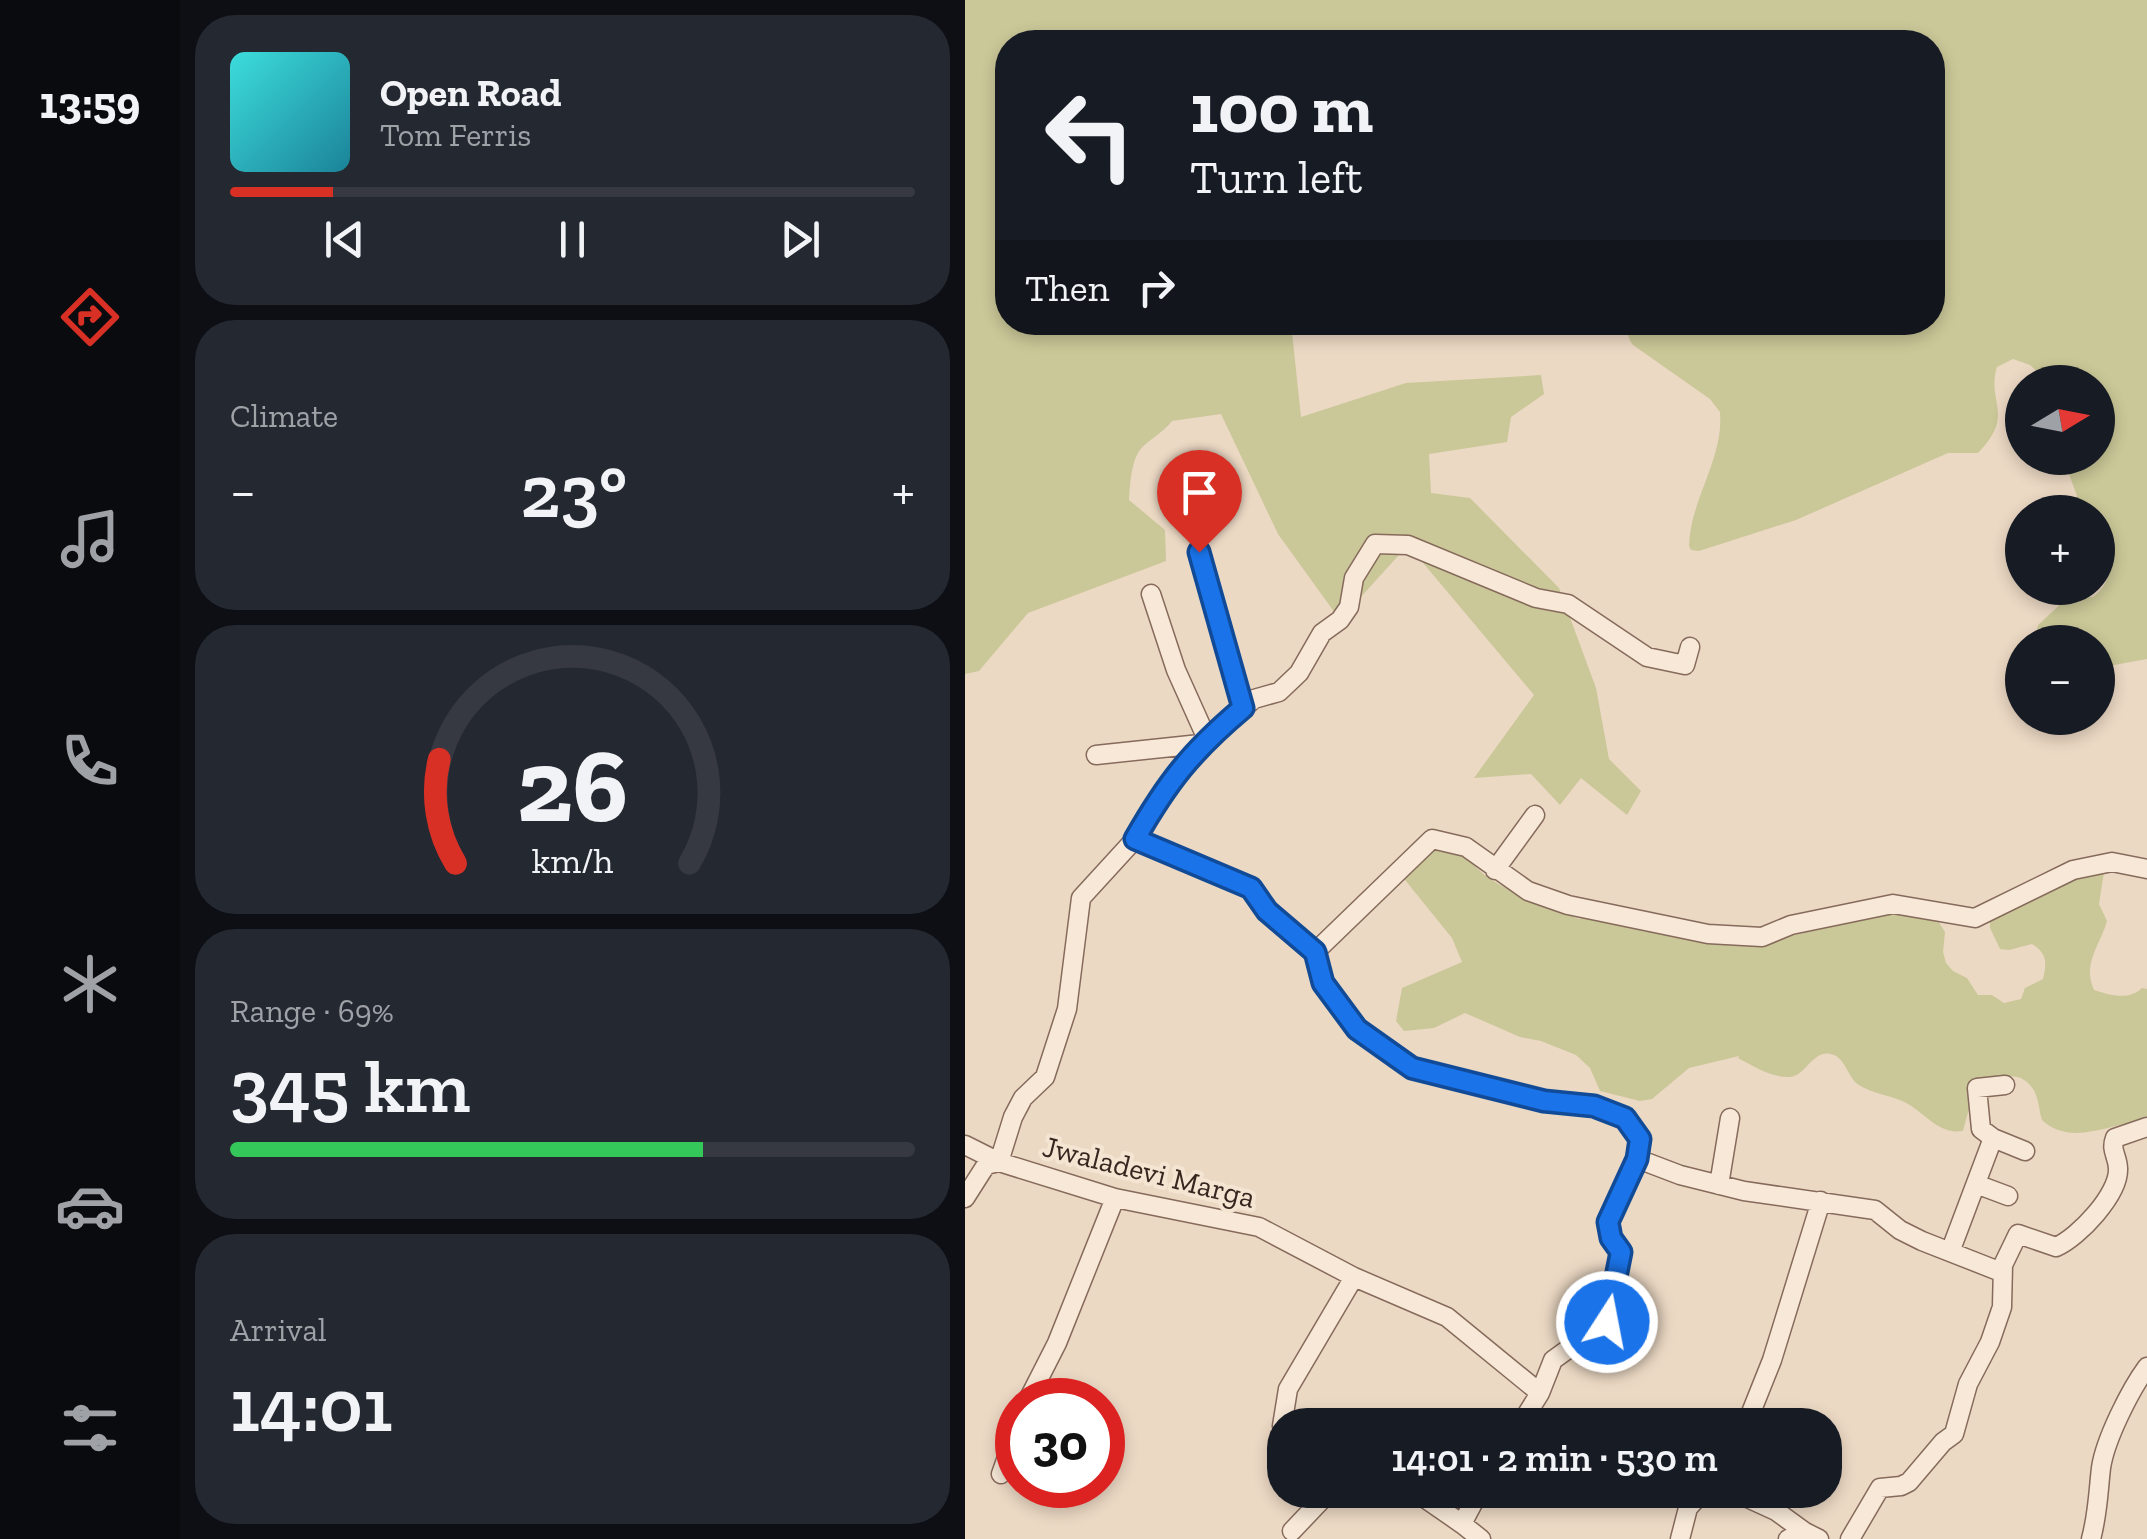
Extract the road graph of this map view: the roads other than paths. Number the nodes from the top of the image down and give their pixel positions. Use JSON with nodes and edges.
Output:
{"nodes":[{"id":1,"x":1199,"y":552,"type":"dead end"},
{"id":2,"x":1151,"y":594,"type":"dead end"},
{"id":3,"x":1690,"y":647,"type":"dead end"},
{"id":4,"x":1243,"y":708,"type":"junction"},
{"id":5,"x":1204,"y":742,"type":"junction"},
{"id":6,"x":1096,"y":755,"type":"dead end"},
{"id":7,"x":1535,"y":816,"type":"dead end"},
{"id":8,"x":1135,"y":839,"type":"junction"},
{"id":9,"x":2147,"y":869,"type":"edge"},
{"id":10,"x":1495,"y":870,"type":"junction"},
{"id":11,"x":1315,"y":952,"type":"junction"},
{"id":12,"x":2005,"y":1085,"type":"dead end"},
{"id":13,"x":1730,"y":1118,"type":"dead end"},
{"id":14,"x":2147,"y":1127,"type":"edge"},
{"id":15,"x":1993,"y":1138,"type":"junction"},
{"id":16,"x":965,"y":1146,"type":"edge"},
{"id":17,"x":2025,"y":1151,"type":"dead end"},
{"id":18,"x":1637,"y":1159,"type":"junction"},
{"id":19,"x":999,"y":1162,"type":"junction"},
{"id":20,"x":1976,"y":1184,"type":"junction"},
{"id":21,"x":1719,"y":1185,"type":"junction"},
{"id":22,"x":2008,"y":1196,"type":"dead end"},
{"id":23,"x":965,"y":1198,"type":"edge"},
{"id":24,"x":1115,"y":1198,"type":"junction"},
{"id":25,"x":1821,"y":1200,"type":"junction"},
{"id":26,"x":1950,"y":1252,"type":"junction"},
{"id":27,"x":2001,"y":1272,"type":"junction"},
{"id":28,"x":1354,"y":1277,"type":"junction"},
{"id":29,"x":2147,"y":1367,"type":"edge"},
{"id":30,"x":1039,"y":1378,"type":"edge"},
{"id":31,"x":1540,"y":1394,"type":"junction"},
{"id":32,"x":1285,"y":1408,"type":"edge"},
{"id":33,"x":1531,"y":1408,"type":"edge"},
{"id":34,"x":1753,"y":1408,"type":"edge"},
{"id":35,"x":1314,"y":1508,"type":"edge"},
{"id":36,"x":1439,"y":1508,"type":"edge"},
{"id":37,"x":1470,"y":1508,"type":"edge"},
{"id":38,"x":1688,"y":1508,"type":"edge"},
{"id":39,"x":1770,"y":1508,"type":"edge"},
{"id":40,"x":1462,"y":1524,"type":"junction"},
{"id":41,"x":1292,"y":1531,"type":"dead end"},
{"id":42,"x":1804,"y":1537,"type":"edge"},
{"id":43,"x":1481,"y":1539,"type":"edge"},
{"id":44,"x":1680,"y":1539,"type":"edge"},
{"id":45,"x":1850,"y":1539,"type":"edge"},
{"id":46,"x":2091,"y":1539,"type":"edge"}],
"edges":[{"from":1,"to":4,"type":"street"},
{"from":2,"to":5,"type":"street"},
{"from":3,"to":4,"type":"street"},
{"from":4,"to":5,"type":"street"},
{"from":5,"to":6,"type":"street"},
{"from":5,"to":8,"type":"street"},
{"from":7,"to":10,"type":"street"},
{"from":8,"to":11,"type":"street"},
{"from":8,"to":19,"type":"street"},
{"from":9,"to":10,"type":"street"},
{"from":10,"to":11,"type":"street"},
{"from":11,"to":18,"type":"street"},
{"from":12,"to":15,"type":"street"},
{"from":13,"to":21,"type":"street"},
{"from":14,"to":27,"type":"street"},
{"from":15,"to":17,"type":"street"},
{"from":15,"to":20,"type":"street"},
{"from":16,"to":19,"type":"street","name":"Jwaladevi Marga"},
{"from":18,"to":21,"type":"street"},
{"from":18,"to":31,"type":"street"},
{"from":19,"to":23,"type":"street"},
{"from":19,"to":24,"type":"street","name":"Jwaladevi Marga"},
{"from":20,"to":22,"type":"street"},
{"from":20,"to":26,"type":"street"},
{"from":21,"to":25,"type":"street"},
{"from":24,"to":28,"type":"street","name":"Jwaladevi Marga"},
{"from":24,"to":30,"type":"street"},
{"from":25,"to":26,"type":"street"},
{"from":25,"to":34,"type":"street"},
{"from":26,"to":27,"type":"street"},
{"from":27,"to":45,"type":"street"},
{"from":28,"to":31,"type":"street","name":"Jwaladevi Marga"},
{"from":28,"to":32,"type":"street"},
{"from":29,"to":46,"type":"street"},
{"from":31,"to":33,"type":"street"},
{"from":35,"to":41,"type":"street"},
{"from":36,"to":40,"type":"street"},
{"from":37,"to":40,"type":"street"},
{"from":38,"to":44,"type":"street"},
{"from":39,"to":42,"type":"street"},
{"from":40,"to":43,"type":"street"}]}
